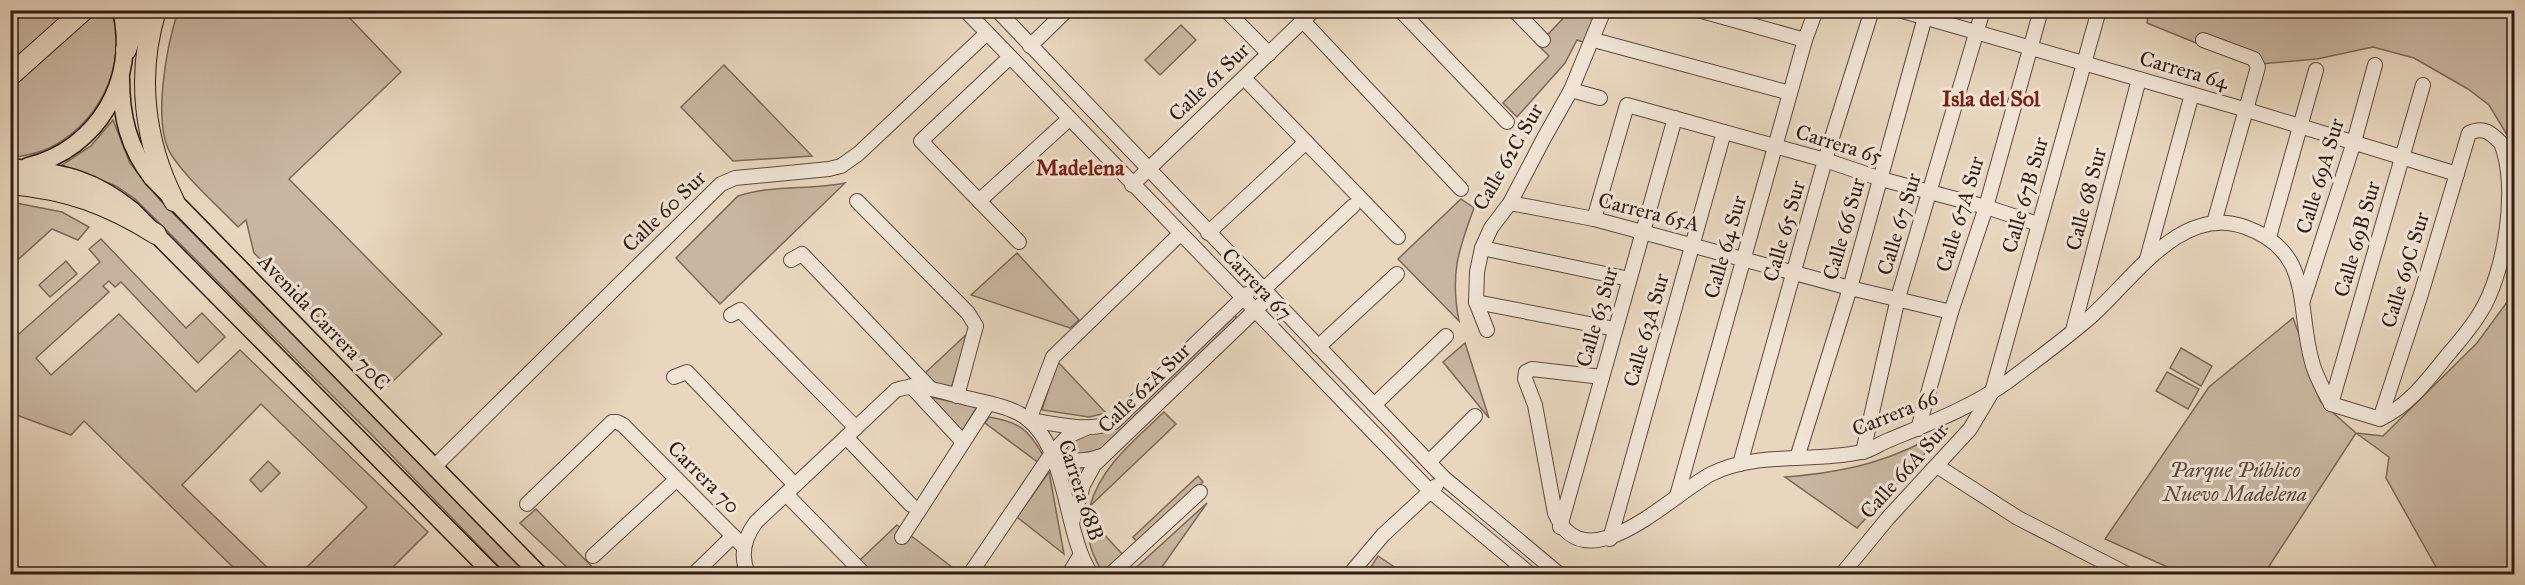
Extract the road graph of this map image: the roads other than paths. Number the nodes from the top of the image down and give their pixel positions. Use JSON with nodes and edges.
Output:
{"nodes":[{"id":1,"x":84,"y":10,"type":"edge"},
{"id":2,"x":121,"y":10,"type":"edge"},
{"id":3,"x":139,"y":10,"type":"edge"},
{"id":4,"x":156,"y":10,"type":"edge"},
{"id":5,"x":965,"y":10,"type":"edge"},
{"id":6,"x":997,"y":10,"type":"edge"},
{"id":7,"x":1067,"y":10,"type":"edge"},
{"id":8,"x":1226,"y":10,"type":"edge"},
{"id":9,"x":1314,"y":10,"type":"edge"},
{"id":10,"x":1514,"y":10,"type":"edge"},
{"id":11,"x":1604,"y":10,"type":"edge"},
{"id":12,"x":1698,"y":10,"type":"edge"},
{"id":13,"x":1816,"y":10,"type":"edge"},
{"id":14,"x":1872,"y":10,"type":"edge"},
{"id":15,"x":1899,"y":10,"type":"edge"},
{"id":16,"x":1983,"y":10,"type":"edge"},
{"id":17,"x":2041,"y":10,"type":"edge"},
{"id":18,"x":2099,"y":10,"type":"edge"},
{"id":19,"x":1401,"y":11,"type":"edge"},
{"id":20,"x":1926,"y":14,"type":"edge"},
{"id":21,"x":1303,"y":21,"type":"junction"},
{"id":22,"x":1977,"y":31,"type":"junction"},
{"id":23,"x":987,"y":33,"type":"junction"},
{"id":24,"x":1543,"y":40,"type":"dead end"},
{"id":25,"x":1594,"y":40,"type":"junction"},
{"id":26,"x":1805,"y":40,"type":"junction"},
{"id":27,"x":2203,"y":40,"type":"dead end"},
{"id":28,"x":1026,"y":41,"type":"junction"},
{"id":29,"x":2030,"y":47,"type":"junction"},
{"id":30,"x":126,"y":50,"type":"junction"},
{"id":31,"x":1269,"y":54,"type":"junction"},
{"id":32,"x":1007,"y":55,"type":"junction"},
{"id":33,"x":2084,"y":63,"type":"junction"},
{"id":34,"x":2375,"y":65,"type":"dead end"},
{"id":35,"x":2316,"y":70,"type":"dead end"},
{"id":36,"x":10,"y":76,"type":"edge"},
{"id":37,"x":121,"y":78,"type":"junction"},
{"id":38,"x":1244,"y":78,"type":"junction"},
{"id":39,"x":2139,"y":79,"type":"junction"},
{"id":40,"x":2423,"y":85,"type":"dead end"},
{"id":41,"x":1571,"y":90,"type":"junction"},
{"id":42,"x":1790,"y":93,"type":"junction"},
{"id":43,"x":2192,"y":94,"type":"junction"},
{"id":44,"x":1600,"y":98,"type":"dead end"},
{"id":45,"x":2247,"y":110,"type":"junction"},
{"id":46,"x":1675,"y":118,"type":"junction"},
{"id":47,"x":1069,"y":119,"type":"junction"},
{"id":48,"x":1507,"y":122,"type":"dead end"},
{"id":49,"x":2300,"y":127,"type":"junction"},
{"id":50,"x":1724,"y":132,"type":"junction"},
{"id":51,"x":1306,"y":142,"type":"junction"},
{"id":52,"x":2354,"y":142,"type":"junction"},
{"id":53,"x":1775,"y":146,"type":"junction"},
{"id":54,"x":2403,"y":159,"type":"junction"},
{"id":55,"x":1826,"y":160,"type":"junction"},
{"id":56,"x":1148,"y":169,"type":"junction"},
{"id":57,"x":13,"y":173,"type":"edge"},
{"id":58,"x":2457,"y":174,"type":"junction"},
{"id":59,"x":1881,"y":179,"type":"junction"},
{"id":60,"x":1132,"y":185,"type":"junction"},
{"id":61,"x":1461,"y":189,"type":"dead end"},
{"id":62,"x":1930,"y":193,"type":"junction"},
{"id":63,"x":174,"y":201,"type":"junction"},
{"id":64,"x":858,"y":201,"type":"dead end"},
{"id":65,"x":979,"y":201,"type":"junction"},
{"id":66,"x":1510,"y":203,"type":"junction"},
{"id":67,"x":1353,"y":206,"type":"dead end"},
{"id":68,"x":1986,"y":207,"type":"junction"},
{"id":69,"x":1594,"y":219,"type":"junction"},
{"id":70,"x":2214,"y":223,"type":"junction"},
{"id":71,"x":2038,"y":224,"type":"junction"},
{"id":72,"x":1643,"y":232,"type":"junction"},
{"id":73,"x":1208,"y":233,"type":"junction"},
{"id":74,"x":156,"y":234,"type":"joint"},
{"id":75,"x":1180,"y":234,"type":"junction"},
{"id":76,"x":1398,"y":237,"type":"dead end"},
{"id":77,"x":2269,"y":237,"type":"junction"},
{"id":78,"x":1019,"y":242,"type":"dead end"},
{"id":79,"x":1692,"y":244,"type":"junction"},
{"id":80,"x":1482,"y":248,"type":"junction"},
{"id":81,"x":1744,"y":258,"type":"junction"},
{"id":82,"x":2147,"y":259,"type":"junction"},
{"id":83,"x":791,"y":260,"type":"dead end"},
{"id":84,"x":1794,"y":271,"type":"junction"},
{"id":85,"x":1397,"y":274,"type":"dead end"},
{"id":86,"x":1629,"y":279,"type":"junction"},
{"id":87,"x":1850,"y":288,"type":"junction"},
{"id":88,"x":1263,"y":290,"type":"junction"},
{"id":89,"x":1242,"y":298,"type":"junction"},
{"id":90,"x":1898,"y":298,"type":"junction"},
{"id":91,"x":2303,"y":300,"type":"junction"},
{"id":92,"x":1476,"y":302,"type":"junction"},
{"id":93,"x":1254,"y":311,"type":"junction"},
{"id":94,"x":1951,"y":312,"type":"junction"},
{"id":95,"x":731,"y":315,"type":"dead end"},
{"id":96,"x":1615,"y":329,"type":"junction"},
{"id":97,"x":1487,"y":330,"type":"dead end"},
{"id":98,"x":2073,"y":330,"type":"junction"},
{"id":99,"x":1446,"y":336,"type":"dead end"},
{"id":100,"x":1318,"y":347,"type":"junction"},
{"id":101,"x":674,"y":377,"type":"dead end"},
{"id":102,"x":1602,"y":377,"type":"junction"},
{"id":103,"x":911,"y":386,"type":"junction"},
{"id":104,"x":932,"y":389,"type":"junction"},
{"id":105,"x":1992,"y":392,"type":"junction"},
{"id":106,"x":957,"y":396,"type":"junction"},
{"id":107,"x":988,"y":404,"type":"junction"},
{"id":108,"x":2331,"y":404,"type":"junction"},
{"id":109,"x":1374,"y":405,"type":"junction"},
{"id":110,"x":1476,"y":416,"type":"dead end"},
{"id":111,"x":2380,"y":419,"type":"junction"},
{"id":112,"x":1029,"y":420,"type":"junction"},
{"id":113,"x":1087,"y":428,"type":"junction"},
{"id":114,"x":1918,"y":429,"type":"junction"},
{"id":115,"x":851,"y":432,"type":"junction"},
{"id":116,"x":963,"y":442,"type":"junction"},
{"id":117,"x":1863,"y":452,"type":"junction"},
{"id":118,"x":1052,"y":453,"type":"junction"},
{"id":119,"x":1104,"y":454,"type":"junction"},
{"id":120,"x":1797,"y":458,"type":"junction"},
{"id":121,"x":1429,"y":462,"type":"junction"},
{"id":122,"x":1740,"y":464,"type":"junction"},
{"id":123,"x":434,"y":466,"type":"junction"},
{"id":124,"x":1937,"y":466,"type":"junction"},
{"id":125,"x":1444,"y":478,"type":"junction"},
{"id":126,"x":676,"y":480,"type":"junction"},
{"id":127,"x":791,"y":490,"type":"junction"},
{"id":128,"x":1430,"y":491,"type":"junction"},
{"id":129,"x":1200,"y":492,"type":"dead end"},
{"id":130,"x":1677,"y":496,"type":"junction"},
{"id":131,"x":527,"y":504,"type":"dead end"},
{"id":132,"x":911,"y":505,"type":"dead end"},
{"id":133,"x":1072,"y":525,"type":"junction"},
{"id":134,"x":1560,"y":527,"type":"junction"},
{"id":135,"x":733,"y":536,"type":"junction"},
{"id":136,"x":902,"y":537,"type":"dead end"},
{"id":137,"x":1610,"y":539,"type":"junction"},
{"id":138,"x":744,"y":547,"type":"junction"},
{"id":139,"x":593,"y":556,"type":"dead end"},
{"id":140,"x":1080,"y":556,"type":"junction"},
{"id":141,"x":493,"y":574,"type":"edge"},
{"id":142,"x":539,"y":574,"type":"edge"},
{"id":143,"x":694,"y":574,"type":"edge"},
{"id":144,"x":748,"y":574,"type":"edge"},
{"id":145,"x":864,"y":574,"type":"edge"},
{"id":146,"x":970,"y":574,"type":"edge"},
{"id":147,"x":1069,"y":574,"type":"edge"},
{"id":148,"x":1091,"y":574,"type":"edge"},
{"id":149,"x":1111,"y":574,"type":"edge"},
{"id":150,"x":1350,"y":574,"type":"edge"},
{"id":151,"x":1530,"y":574,"type":"edge"},
{"id":152,"x":1559,"y":574,"type":"edge"},
{"id":153,"x":1842,"y":574,"type":"edge"},
{"id":154,"x":2127,"y":574,"type":"edge"}],
"edges":[{"from":1,"to":36,"type":"highway"},
{"from":2,"to":30,"type":"main road"},
{"from":3,"to":30,"type":"highway"},
{"from":4,"to":63,"type":"highway"},
{"from":5,"to":23,"type":"street","name":"Carrera 67"},
{"from":6,"to":28,"type":"street","name":"Carrera 67"},
{"from":7,"to":28,"type":"street"},
{"from":8,"to":31,"type":"street"},
{"from":9,"to":21,"type":"street","name":"Calle 61 Sur"},
{"from":10,"to":24,"type":"street"},
{"from":11,"to":25,"type":"street","name":"Calle 62C Sur"},
{"from":12,"to":26,"type":"street"},
{"from":13,"to":26,"type":"street","name":"Calle 64 Sur"},
{"from":14,"to":55,"type":"street","name":"Calle 65 Sur"},
{"from":15,"to":20,"type":"street","name":"Carrera 64"},
{"from":16,"to":22,"type":"street","name":"Calle 67 Sur"},
{"from":17,"to":29,"type":"street","name":"Calle 67A Sur"},
{"from":18,"to":33,"type":"street","name":"Calle 67B Sur"},
{"from":19,"to":48,"type":"street"},
{"from":20,"to":22,"type":"street","name":"Carrera 64"},
{"from":20,"to":59,"type":"street","name":"Calle 66 Sur"},
{"from":21,"to":31,"type":"street","name":"Calle 61 Sur"},
{"from":21,"to":61,"type":"street"},
{"from":22,"to":29,"type":"street","name":"Carrera 64"},
{"from":22,"to":62,"type":"street","name":"Calle 67 Sur"},
{"from":23,"to":32,"type":"street","name":"Carrera 67"},
{"from":23,"to":123,"type":"street","name":"Calle 60 Sur"},
{"from":25,"to":41,"type":"street","name":"Calle 62C Sur"},
{"from":25,"to":42,"type":"street"},
{"from":26,"to":42,"type":"street","name":"Calle 64 Sur"},
{"from":27,"to":45,"type":"street"},
{"from":28,"to":32,"type":"street"},
{"from":28,"to":56,"type":"street","name":"Carrera 67"},
{"from":29,"to":33,"type":"street","name":"Carrera 64"},
{"from":29,"to":68,"type":"street","name":"Calle 67A Sur"},
{"from":30,"to":37,"type":"main road"},
{"from":31,"to":38,"type":"street","name":"Calle 61 Sur"},
{"from":32,"to":47,"type":"street","name":"Carrera 67"},
{"from":32,"to":65,"type":"street"},
{"from":33,"to":39,"type":"street","name":"Carrera 64"},
{"from":33,"to":71,"type":"street","name":"Calle 67B Sur"},
{"from":34,"to":52,"type":"street","name":"Calle 69A Sur"},
{"from":35,"to":49,"type":"street"},
{"from":37,"to":57,"type":"main road"},
{"from":37,"to":63,"type":"main road","name":"Avenida Carrera 70C"},
{"from":38,"to":51,"type":"street"},
{"from":38,"to":56,"type":"street","name":"Calle 61 Sur"},
{"from":39,"to":43,"type":"street","name":"Carrera 64"},
{"from":39,"to":98,"type":"street","name":"Calle 68 Sur"},
{"from":40,"to":54,"type":"street","name":"Calle 69B Sur"},
{"from":41,"to":44,"type":"street"},
{"from":41,"to":66,"type":"street","name":"Calle 62C Sur"},
{"from":42,"to":53,"type":"street","name":"Calle 64 Sur"},
{"from":43,"to":45,"type":"street","name":"Carrera 64"},
{"from":43,"to":82,"type":"street"},
{"from":45,"to":49,"type":"street","name":"Carrera 64"},
{"from":45,"to":70,"type":"street"},
{"from":46,"to":50,"type":"street","name":"Carrera 65"},
{"from":46,"to":69,"type":"street","name":"Carrera 65"},
{"from":46,"to":72,"type":"street","name":"Calle 63 Sur"},
{"from":47,"to":60,"type":"street","name":"Carrera 67"},
{"from":47,"to":65,"type":"street"},
{"from":49,"to":52,"type":"street","name":"Carrera 64"},
{"from":49,"to":77,"type":"street"},
{"from":50,"to":53,"type":"street","name":"Carrera 65"},
{"from":50,"to":79,"type":"street","name":"Calle 63A Sur"},
{"from":51,"to":73,"type":"street"},
{"from":51,"to":76,"type":"street"},
{"from":52,"to":54,"type":"street","name":"Carrera 64"},
{"from":52,"to":91,"type":"street","name":"Calle 69A Sur"},
{"from":53,"to":55,"type":"street","name":"Carrera 65"},
{"from":53,"to":81,"type":"street","name":"Calle 64 Sur"},
{"from":54,"to":58,"type":"street","name":"Carrera 64"},
{"from":54,"to":108,"type":"street","name":"Calle 69B Sur"},
{"from":55,"to":59,"type":"street","name":"Carrera 65"},
{"from":55,"to":84,"type":"street","name":"Calle 65 Sur"},
{"from":56,"to":60,"type":"street","name":"Calle 61 Sur"},
{"from":56,"to":73,"type":"street","name":"Carrera 67"},
{"from":57,"to":74,"type":"highway"},
{"from":58,"to":111,"type":"street","name":"Calle 69C Sur"},
{"from":58,"to":111,"type":"street","name":"Calle 69C Sur"},
{"from":59,"to":62,"type":"street","name":"Carrera 65"},
{"from":59,"to":87,"type":"street","name":"Calle 66 Sur"},
{"from":60,"to":75,"type":"street","name":"Carrera 67"},
{"from":62,"to":68,"type":"street","name":"Carrera 65"},
{"from":62,"to":90,"type":"street","name":"Calle 67 Sur"},
{"from":63,"to":123,"type":"main road","name":"Avenida Carrera 70C"},
{"from":64,"to":106,"type":"street"},
{"from":65,"to":78,"type":"street"},
{"from":66,"to":69,"type":"street","name":"Carrera 65A"},
{"from":66,"to":80,"type":"street","name":"Calle 62C Sur"},
{"from":67,"to":88,"type":"street","name":"Calle 62A Sur"},
{"from":68,"to":71,"type":"street","name":"Carrera 65"},
{"from":68,"to":94,"type":"street","name":"Calle 67A Sur"},
{"from":69,"to":72,"type":"street","name":"Carrera 65A"},
{"from":70,"to":77,"type":"street"},
{"from":70,"to":82,"type":"street"},
{"from":71,"to":105,"type":"street","name":"Calle 67B Sur"},
{"from":72,"to":79,"type":"street","name":"Carrera 65A"},
{"from":72,"to":86,"type":"street","name":"Calle 63 Sur"},
{"from":73,"to":88,"type":"street","name":"Carrera 67"},
{"from":74,"to":141,"type":"main road"},
{"from":75,"to":89,"type":"street","name":"Carrera 67"},
{"from":75,"to":112,"type":"street"},
{"from":77,"to":91,"type":"street"},
{"from":79,"to":81,"type":"street","name":"Carrera 65A"},
{"from":79,"to":137,"type":"street","name":"Calle 63A Sur"},
{"from":80,"to":86,"type":"street"},
{"from":80,"to":92,"type":"street","name":"Calle 62C Sur"},
{"from":81,"to":84,"type":"street","name":"Carrera 65A"},
{"from":81,"to":130,"type":"street","name":"Calle 64 Sur"},
{"from":82,"to":98,"type":"street","name":"Carrera 66"},
{"from":83,"to":104,"type":"street"},
{"from":84,"to":87,"type":"street","name":"Carrera 65A"},
{"from":84,"to":122,"type":"street","name":"Calle 65 Sur"},
{"from":85,"to":100,"type":"street"},
{"from":86,"to":96,"type":"street","name":"Calle 63 Sur"},
{"from":87,"to":90,"type":"street","name":"Carrera 65A"},
{"from":87,"to":120,"type":"street","name":"Calle 66 Sur"},
{"from":88,"to":89,"type":"street","name":"Calle 62A Sur"},
{"from":88,"to":93,"type":"street","name":"Calle 62A Sur"},
{"from":88,"to":100,"type":"street","name":"Carrera 67"},
{"from":89,"to":93,"type":"street","name":"Carrera 67"},
{"from":89,"to":113,"type":"street","name":"Calle 62A Sur"},
{"from":90,"to":94,"type":"street","name":"Carrera 65A"},
{"from":90,"to":117,"type":"street","name":"Calle 67 Sur"},
{"from":91,"to":108,"type":"street"},
{"from":92,"to":96,"type":"street"},
{"from":92,"to":97,"type":"street","name":"Calle 62C Sur"},
{"from":93,"to":119,"type":"street","name":"Calle 62A Sur"},
{"from":93,"to":128,"type":"street","name":"Carrera 67"},
{"from":94,"to":114,"type":"street","name":"Calle 67A Sur"},
{"from":95,"to":115,"type":"street"},
{"from":96,"to":102,"type":"street","name":"Calle 63 Sur"},
{"from":98,"to":105,"type":"street","name":"Carrera 66"},
{"from":99,"to":109,"type":"street"},
{"from":100,"to":109,"type":"street","name":"Carrera 67"},
{"from":101,"to":127,"type":"street"},
{"from":102,"to":134,"type":"street","name":"Calle 63 Sur"},
{"from":102,"to":134,"type":"street"},
{"from":103,"to":104,"type":"street"},
{"from":103,"to":115,"type":"street"},
{"from":103,"to":116,"type":"street"},
{"from":104,"to":106,"type":"street"},
{"from":105,"to":114,"type":"street","name":"Carrera 66"},
{"from":105,"to":124,"type":"street","name":"Calle 66A Sur"},
{"from":106,"to":107,"type":"street"},
{"from":107,"to":112,"type":"street"},
{"from":107,"to":116,"type":"street"},
{"from":108,"to":111,"type":"street"},
{"from":109,"to":121,"type":"street","name":"Carrera 67"},
{"from":110,"to":121,"type":"street"},
{"from":112,"to":113,"type":"street","name":"Calle 62A Sur"},
{"from":112,"to":118,"type":"street","name":"Carrera 68B"},
{"from":113,"to":118,"type":"street"},
{"from":114,"to":117,"type":"street","name":"Carrera 66"},
{"from":115,"to":127,"type":"street"},
{"from":115,"to":132,"type":"street"},
{"from":116,"to":136,"type":"street"},
{"from":117,"to":120,"type":"street","name":"Carrera 66"},
{"from":118,"to":119,"type":"street"},
{"from":118,"to":133,"type":"street","name":"Carrera 68B"},
{"from":118,"to":146,"type":"street"},
{"from":119,"to":133,"type":"street","name":"Calle 62A Sur"},
{"from":120,"to":122,"type":"street","name":"Carrera 66"},
{"from":121,"to":125,"type":"street","name":"Carrera 67"},
{"from":122,"to":130,"type":"street","name":"Carrera 66"},
{"from":123,"to":142,"type":"main road","name":"Avenida Carrera 70C"},
{"from":124,"to":153,"type":"street","name":"Calle 66A Sur"},
{"from":124,"to":154,"type":"street"},
{"from":125,"to":128,"type":"street"},
{"from":125,"to":152,"type":"street","name":"Carrera 67"},
{"from":126,"to":131,"type":"street","name":"Carrera 70"},
{"from":126,"to":135,"type":"street","name":"Carrera 70"},
{"from":126,"to":139,"type":"street"},
{"from":127,"to":138,"type":"street"},
{"from":127,"to":145,"type":"street"},
{"from":128,"to":150,"type":"street"},
{"from":128,"to":151,"type":"street","name":"Carrera 67"},
{"from":129,"to":149,"type":"street"},
{"from":130,"to":137,"type":"street","name":"Carrera 66"},
{"from":133,"to":140,"type":"street","name":"Carrera 68B"},
{"from":134,"to":137,"type":"street","name":"Carrera 66"},
{"from":135,"to":138,"type":"street","name":"Carrera 70"},
{"from":135,"to":143,"type":"street"},
{"from":138,"to":144,"type":"street"},
{"from":140,"to":147,"type":"street"},
{"from":140,"to":148,"type":"street","name":"Carrera 68B"}]}
